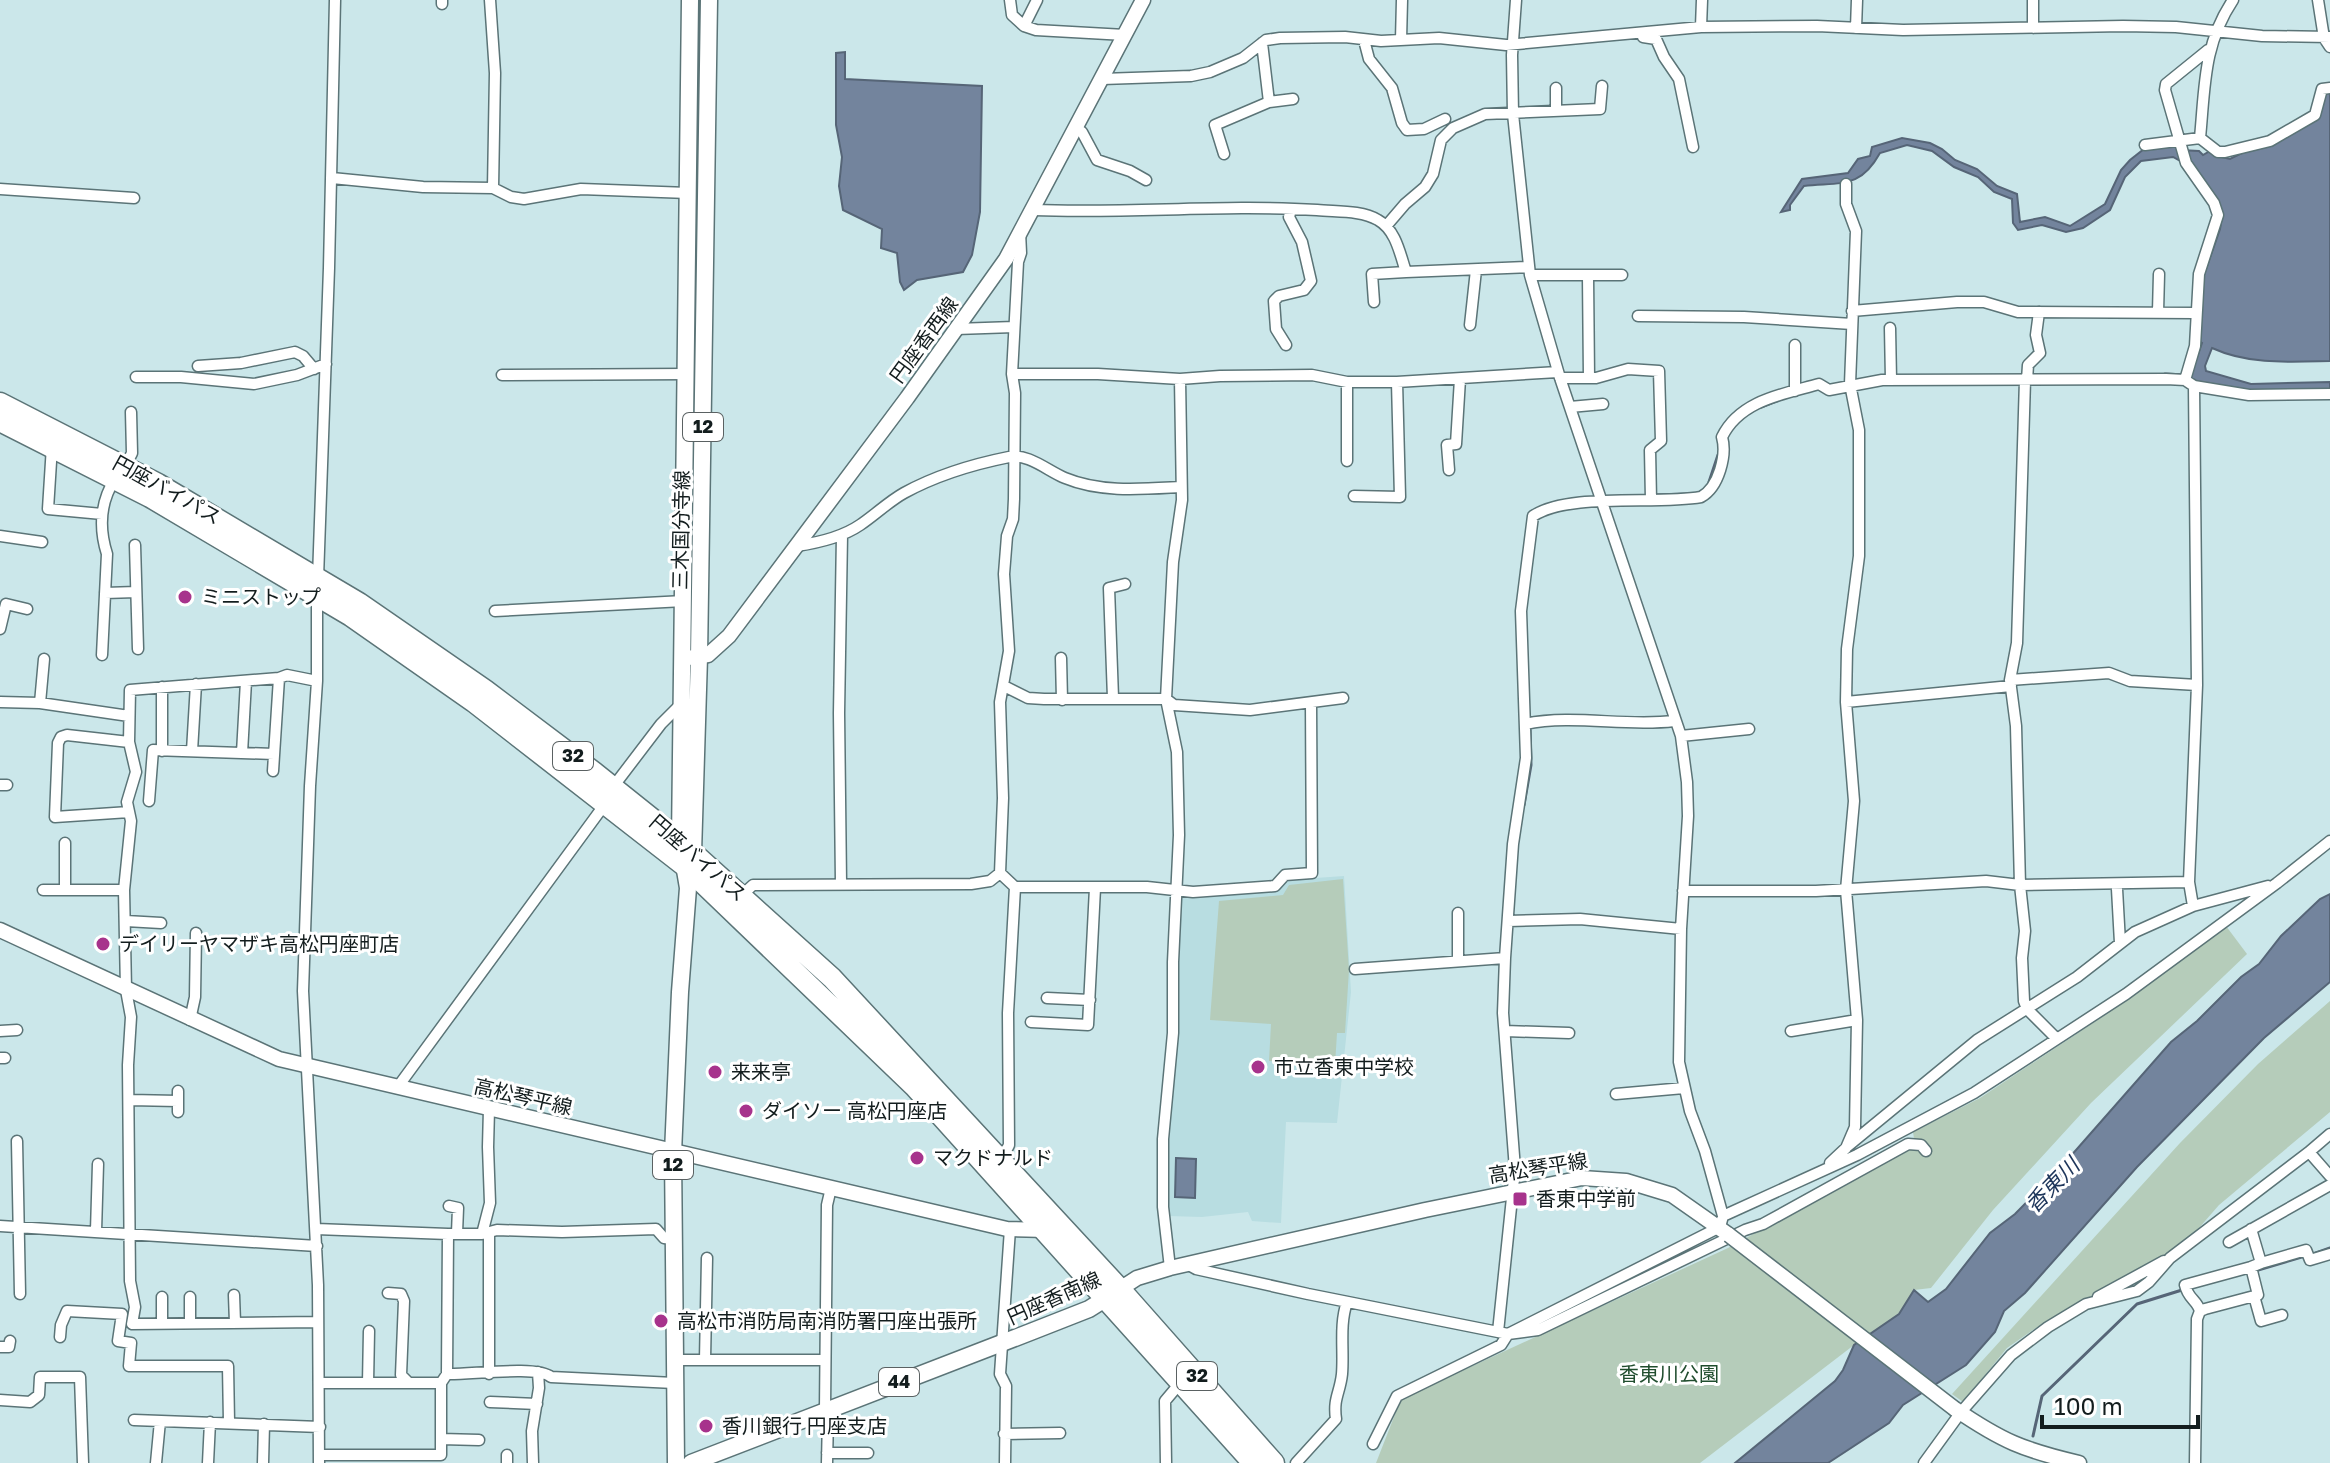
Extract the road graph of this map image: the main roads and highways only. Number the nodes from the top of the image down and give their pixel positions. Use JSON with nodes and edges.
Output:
{"nodes":[{"id":1,"x":690,"y":0,"type":"edge"},
{"id":2,"x":709,"y":0,"type":"edge"},
{"id":3,"x":1143,"y":0,"type":"edge"},
{"id":4,"x":0,"y":403,"type":"edge"},
{"id":5,"x":0,"y":421,"type":"edge"},
{"id":6,"x":120,"y":473,"type":"junction"},
{"id":7,"x":692,"y":658,"type":"junction"},
{"id":8,"x":686,"y":854,"type":"junction"},
{"id":9,"x":0,"y":930,"type":"edge"},
{"id":10,"x":673,"y":1153,"type":"junction"},
{"id":11,"x":1050,"y":1228,"type":"junction"},
{"id":12,"x":1113,"y":1295,"type":"junction"},
{"id":13,"x":2030,"y":1458,"type":"edge"},
{"id":14,"x":676,"y":1463,"type":"edge"},
{"id":15,"x":691,"y":1463,"type":"edge"},
{"id":16,"x":1253,"y":1463,"type":"edge"},
{"id":17,"x":1274,"y":1463,"type":"edge"},
{"id":18,"x":2079,"y":1463,"type":"edge"}],
"edges":[{"from":1,"to":7,"type":"main road","name":"三木国分寺線","number":"12"},
{"from":2,"to":7,"type":"main road","name":"三木国分寺線","number":"12"},
{"from":3,"to":7,"type":"main road","name":"円座香西線"},
{"from":4,"to":6,"type":"highway","name":"円座バイパス","number":"32"},
{"from":5,"to":6,"type":"highway","name":"円座バイパス","number":"32"},
{"from":6,"to":8,"type":"highway","name":"円座バイパス","number":"32"},
{"from":7,"to":8,"type":"main road","name":"三木国分寺線","number":"12"},
{"from":7,"to":8,"type":"main road","name":"三木国分寺線","number":"12"},
{"from":8,"to":10,"type":"main road","name":"三木国分寺線","number":"12"},
{"from":8,"to":11,"type":"highway","name":"円座バイパス","number":"32"},
{"from":8,"to":11,"type":"highway","name":"円座バイパス","number":"32"},
{"from":9,"to":10,"type":"main road","name":"高松琴平線"},
{"from":10,"to":11,"type":"main road","name":"高松琴平線"},
{"from":10,"to":14,"type":"main road","name":"三木国分寺線","number":"12"},
{"from":11,"to":12,"type":"highway","name":"円座バイパス","number":"32"},
{"from":12,"to":13,"type":"main road","name":"高松琴平線","bridge":true},
{"from":12,"to":15,"type":"main road","name":"円座香南線","number":"44"},
{"from":12,"to":16,"type":"highway","name":"円座バイパス","number":"32"},
{"from":12,"to":17,"type":"highway","name":"円座バイパス","number":"32"},
{"from":13,"to":18,"type":"main road","name":"高松琴平線"}]}
